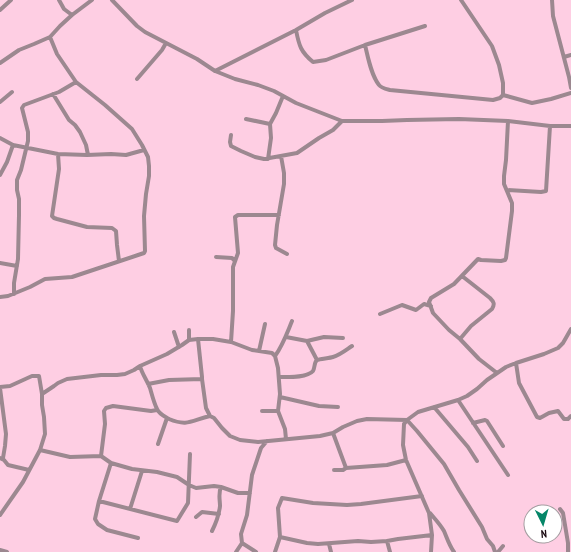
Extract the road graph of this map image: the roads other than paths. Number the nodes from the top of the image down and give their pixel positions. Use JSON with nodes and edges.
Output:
{"nodes":[{"id":1,"x":11,"y":0,"type":"edge"},
{"id":2,"x":59,"y":0,"type":"edge"},
{"id":3,"x":92,"y":0,"type":"edge"},
{"id":4,"x":112,"y":0,"type":"edge"},
{"id":5,"x":352,"y":0,"type":"edge"},
{"id":6,"x":462,"y":0,"type":"edge"},
{"id":7,"x":552,"y":0,"type":"edge"},
{"id":8,"x":0,"y":10,"type":"edge"},
{"id":9,"x":72,"y":15,"type":"junction"},
{"id":10,"x":425,"y":26,"type":"dead end"},
{"id":11,"x":296,"y":30,"type":"junction"},
{"id":12,"x":50,"y":37,"type":"junction"},
{"id":13,"x":166,"y":43,"type":"junction"},
{"id":14,"x":365,"y":46,"type":"junction"},
{"id":15,"x":571,"y":55,"type":"edge"},
{"id":16,"x":564,"y":57,"type":"junction"},
{"id":17,"x":0,"y":63,"type":"edge"},
{"id":18,"x":215,"y":71,"type":"junction"},
{"id":19,"x":137,"y":79,"type":"dead end"},
{"id":20,"x":76,"y":82,"type":"junction"},
{"id":21,"x":571,"y":88,"type":"edge"},
{"id":22,"x":12,"y":92,"type":"dead end"},
{"id":23,"x":571,"y":93,"type":"edge"},
{"id":24,"x":53,"y":94,"type":"junction"},
{"id":25,"x":503,"y":95,"type":"junction"},
{"id":26,"x":283,"y":96,"type":"junction"},
{"id":27,"x":0,"y":102,"type":"edge"},
{"id":28,"x":246,"y":119,"type":"dead end"},
{"id":29,"x":342,"y":121,"type":"junction"},
{"id":30,"x":508,"y":121,"type":"junction"},
{"id":31,"x":270,"y":124,"type":"junction"},
{"id":32,"x":550,"y":126,"type":"junction"},
{"id":33,"x":571,"y":126,"type":"edge"},
{"id":34,"x":231,"y":135,"type":"dead end"},
{"id":35,"x":0,"y":138,"type":"edge"},
{"id":36,"x":13,"y":145,"type":"junction"},
{"id":37,"x":26,"y":148,"type":"junction"},
{"id":38,"x":144,"y":150,"type":"junction"},
{"id":39,"x":58,"y":154,"type":"junction"},
{"id":40,"x":88,"y":155,"type":"junction"},
{"id":41,"x":281,"y":156,"type":"junction"},
{"id":42,"x":268,"y":159,"type":"junction"},
{"id":43,"x":0,"y":175,"type":"edge"},
{"id":44,"x":507,"y":190,"type":"junction"},
{"id":45,"x":279,"y":215,"type":"junction"},
{"id":46,"x":286,"y":254,"type":"dead end"},
{"id":47,"x":216,"y":257,"type":"dead end"},
{"id":48,"x":119,"y":261,"type":"junction"},
{"id":49,"x":235,"y":261,"type":"junction"},
{"id":50,"x":0,"y":263,"type":"edge"},
{"id":51,"x":17,"y":266,"type":"junction"},
{"id":52,"x":462,"y":276,"type":"junction"},
{"id":53,"x":14,"y":294,"type":"junction"},
{"id":54,"x":0,"y":297,"type":"edge"},
{"id":55,"x":431,"y":306,"type":"junction"},
{"id":56,"x":380,"y":314,"type":"dead end"},
{"id":57,"x":292,"y":321,"type":"dead end"},
{"id":58,"x":265,"y":324,"type":"dead end"},
{"id":59,"x":571,"y":329,"type":"edge"},
{"id":60,"x":189,"y":330,"type":"dead end"},
{"id":61,"x":174,"y":332,"type":"dead end"},
{"id":62,"x":286,"y":337,"type":"junction"},
{"id":63,"x":343,"y":338,"type":"dead end"},
{"id":64,"x":198,"y":339,"type":"junction"},
{"id":65,"x":460,"y":339,"type":"junction"},
{"id":66,"x":189,"y":340,"type":"junction"},
{"id":67,"x":307,"y":341,"type":"junction"},
{"id":68,"x":231,"y":342,"type":"junction"},
{"id":69,"x":352,"y":346,"type":"dead end"},
{"id":70,"x":179,"y":347,"type":"junction"},
{"id":71,"x":259,"y":351,"type":"junction"},
{"id":72,"x":275,"y":356,"type":"junction"},
{"id":73,"x":317,"y":360,"type":"junction"},
{"id":74,"x":516,"y":363,"type":"junction"},
{"id":75,"x":140,"y":366,"type":"junction"},
{"id":76,"x":497,"y":374,"type":"junction"},
{"id":77,"x":279,"y":377,"type":"junction"},
{"id":78,"x":202,"y":379,"type":"junction"},
{"id":79,"x":148,"y":384,"type":"junction"},
{"id":80,"x":0,"y":388,"type":"edge"},
{"id":81,"x":42,"y":394,"type":"junction"},
{"id":82,"x":280,"y":397,"type":"junction"},
{"id":83,"x":458,"y":400,"type":"junction"},
{"id":84,"x":338,"y":406,"type":"dead end"},
{"id":85,"x":434,"y":408,"type":"junction"},
{"id":86,"x":157,"y":410,"type":"junction"},
{"id":87,"x":262,"y":411,"type":"dead end"},
{"id":88,"x":278,"y":411,"type":"junction"},
{"id":89,"x":210,"y":416,"type":"junction"},
{"id":90,"x":571,"y":416,"type":"edge"},
{"id":91,"x":167,"y":418,"type":"junction"},
{"id":92,"x":407,"y":420,"type":"junction"},
{"id":93,"x":473,"y":423,"type":"junction"},
{"id":94,"x":333,"y":433,"type":"junction"},
{"id":95,"x":286,"y":439,"type":"junction"},
{"id":96,"x":267,"y":441,"type":"junction"},
{"id":97,"x":158,"y":444,"type":"dead end"},
{"id":98,"x":503,"y":446,"type":"dead end"},
{"id":99,"x":40,"y":450,"type":"junction"},
{"id":100,"x":190,"y":454,"type":"dead end"},
{"id":101,"x":101,"y":456,"type":"junction"},
{"id":102,"x":1,"y":458,"type":"edge"},
{"id":103,"x":406,"y":460,"type":"junction"},
{"id":104,"x":477,"y":461,"type":"dead end"},
{"id":105,"x":111,"y":463,"type":"junction"},
{"id":106,"x":346,"y":468,"type":"junction"},
{"id":107,"x":29,"y":470,"type":"junction"},
{"id":108,"x":334,"y":470,"type":"dead end"},
{"id":109,"x":142,"y":471,"type":"junction"},
{"id":110,"x":508,"y":476,"type":"dead end"},
{"id":111,"x":189,"y":485,"type":"junction"},
{"id":112,"x":221,"y":487,"type":"junction"},
{"id":113,"x":250,"y":493,"type":"junction"},
{"id":114,"x":422,"y":496,"type":"junction"},
{"id":115,"x":99,"y":502,"type":"junction"},
{"id":116,"x":130,"y":509,"type":"junction"},
{"id":117,"x":1,"y":513,"type":"edge"},
{"id":118,"x":429,"y":513,"type":"junction"},
{"id":119,"x":563,"y":513,"type":"edge"},
{"id":120,"x":219,"y":514,"type":"junction"},
{"id":121,"x":196,"y":517,"type":"dead end"},
{"id":122,"x":212,"y":531,"type":"dead end"},
{"id":123,"x":432,"y":535,"type":"junction"},
{"id":124,"x":280,"y":537,"type":"junction"},
{"id":125,"x":138,"y":538,"type":"dead end"},
{"id":126,"x":387,"y":541,"type":"junction"},
{"id":127,"x":242,"y":543,"type":"junction"},
{"id":128,"x":329,"y":544,"type":"junction"},
{"id":129,"x":503,"y":546,"type":"dead end"},
{"id":130,"x":0,"y":550,"type":"edge"},
{"id":131,"x":7,"y":552,"type":"edge"},
{"id":132,"x":236,"y":552,"type":"edge"},
{"id":133,"x":256,"y":552,"type":"edge"},
{"id":134,"x":275,"y":552,"type":"edge"},
{"id":135,"x":331,"y":552,"type":"edge"},
{"id":136,"x":390,"y":552,"type":"edge"},
{"id":137,"x":431,"y":552,"type":"edge"},
{"id":138,"x":454,"y":552,"type":"edge"},
{"id":139,"x":495,"y":552,"type":"edge"},
{"id":140,"x":498,"y":552,"type":"edge"},
{"id":141,"x":568,"y":552,"type":"edge"}],
"edges":[{"from":1,"to":8,"type":"street"},
{"from":2,"to":9,"type":"street"},
{"from":3,"to":9,"type":"street"},
{"from":4,"to":13,"type":"street"},
{"from":5,"to":11,"type":"street"},
{"from":6,"to":25,"type":"street"},
{"from":7,"to":16,"type":"street"},
{"from":9,"to":12,"type":"street"},
{"from":10,"to":14,"type":"street"},
{"from":11,"to":14,"type":"street"},
{"from":11,"to":18,"type":"street"},
{"from":12,"to":17,"type":"street"},
{"from":12,"to":20,"type":"street"},
{"from":13,"to":18,"type":"street"},
{"from":13,"to":19,"type":"street"},
{"from":14,"to":25,"type":"street"},
{"from":15,"to":16,"type":"street"},
{"from":16,"to":21,"type":"street"},
{"from":18,"to":26,"type":"street"},
{"from":20,"to":24,"type":"street"},
{"from":20,"to":38,"type":"street"},
{"from":22,"to":27,"type":"street"},
{"from":23,"to":25,"type":"street"},
{"from":24,"to":37,"type":"street"},
{"from":24,"to":40,"type":"street"},
{"from":26,"to":29,"type":"street"},
{"from":26,"to":31,"type":"street"},
{"from":28,"to":31,"type":"street"},
{"from":29,"to":30,"type":"street"},
{"from":29,"to":41,"type":"street"},
{"from":30,"to":32,"type":"street"},
{"from":30,"to":44,"type":"street"},
{"from":31,"to":42,"type":"street"},
{"from":32,"to":33,"type":"street"},
{"from":32,"to":44,"type":"street"},
{"from":34,"to":42,"type":"street"},
{"from":35,"to":36,"type":"street"},
{"from":36,"to":37,"type":"street"},
{"from":36,"to":43,"type":"street"},
{"from":37,"to":39,"type":"street"},
{"from":37,"to":51,"type":"street"},
{"from":38,"to":40,"type":"street"},
{"from":38,"to":48,"type":"street"},
{"from":39,"to":40,"type":"street"},
{"from":39,"to":48,"type":"street"},
{"from":41,"to":42,"type":"street"},
{"from":41,"to":45,"type":"street"},
{"from":44,"to":52,"type":"street"},
{"from":45,"to":46,"type":"street"},
{"from":45,"to":49,"type":"street"},
{"from":47,"to":49,"type":"street"},
{"from":48,"to":53,"type":"street"},
{"from":49,"to":68,"type":"street"},
{"from":50,"to":51,"type":"street"},
{"from":51,"to":53,"type":"street"},
{"from":52,"to":55,"type":"street"},
{"from":52,"to":65,"type":"street"},
{"from":53,"to":54,"type":"street"},
{"from":55,"to":56,"type":"street"},
{"from":55,"to":65,"type":"street"},
{"from":57,"to":62,"type":"street"},
{"from":58,"to":71,"type":"street"},
{"from":59,"to":74,"type":"street"},
{"from":60,"to":66,"type":"street"},
{"from":61,"to":70,"type":"street"},
{"from":62,"to":67,"type":"street"},
{"from":62,"to":72,"type":"street"},
{"from":63,"to":67,"type":"street"},
{"from":64,"to":66,"type":"street"},
{"from":64,"to":68,"type":"street"},
{"from":64,"to":78,"type":"street"},
{"from":65,"to":76,"type":"street"},
{"from":66,"to":70,"type":"street"},
{"from":67,"to":73,"type":"street"},
{"from":68,"to":71,"type":"street"},
{"from":69,"to":73,"type":"street"},
{"from":70,"to":75,"type":"street"},
{"from":71,"to":72,"type":"street"},
{"from":72,"to":77,"type":"street"},
{"from":73,"to":77,"type":"street"},
{"from":74,"to":76,"type":"street"},
{"from":74,"to":90,"type":"street"},
{"from":75,"to":79,"type":"street"},
{"from":75,"to":81,"type":"street"},
{"from":76,"to":83,"type":"street"},
{"from":77,"to":82,"type":"street"},
{"from":78,"to":79,"type":"street"},
{"from":78,"to":89,"type":"street"},
{"from":79,"to":86,"type":"street"},
{"from":80,"to":81,"type":"street"},
{"from":80,"to":102,"type":"street"},
{"from":81,"to":99,"type":"street"},
{"from":82,"to":84,"type":"street"},
{"from":82,"to":88,"type":"street"},
{"from":83,"to":85,"type":"street"},
{"from":83,"to":93,"type":"street"},
{"from":85,"to":92,"type":"street"},
{"from":85,"to":104,"type":"street"},
{"from":86,"to":91,"type":"street"},
{"from":86,"to":101,"type":"street"},
{"from":87,"to":88,"type":"street"},
{"from":88,"to":95,"type":"street"},
{"from":89,"to":91,"type":"street"},
{"from":89,"to":96,"type":"street"},
{"from":91,"to":97,"type":"street"},
{"from":92,"to":94,"type":"street"},
{"from":92,"to":103,"type":"street"},
{"from":92,"to":139,"type":"street"},
{"from":93,"to":98,"type":"street"},
{"from":93,"to":110,"type":"street"},
{"from":94,"to":95,"type":"street"},
{"from":94,"to":106,"type":"street"},
{"from":95,"to":96,"type":"street"},
{"from":96,"to":113,"type":"street"},
{"from":99,"to":101,"type":"street"},
{"from":99,"to":107,"type":"street"},
{"from":100,"to":111,"type":"street"},
{"from":101,"to":105,"type":"street"},
{"from":102,"to":107,"type":"street"},
{"from":103,"to":106,"type":"street"},
{"from":103,"to":114,"type":"street"},
{"from":105,"to":109,"type":"street"},
{"from":105,"to":115,"type":"street"},
{"from":106,"to":108,"type":"street"},
{"from":107,"to":117,"type":"street"},
{"from":109,"to":111,"type":"street"},
{"from":109,"to":116,"type":"street"},
{"from":111,"to":112,"type":"street"},
{"from":111,"to":116,"type":"street"},
{"from":112,"to":113,"type":"street"},
{"from":112,"to":120,"type":"street"},
{"from":113,"to":127,"type":"street"},
{"from":114,"to":118,"type":"street"},
{"from":114,"to":124,"type":"street"},
{"from":115,"to":116,"type":"street"},
{"from":115,"to":125,"type":"street"},
{"from":118,"to":123,"type":"street"},
{"from":118,"to":138,"type":"street"},
{"from":119,"to":141,"type":"street"},
{"from":120,"to":121,"type":"street"},
{"from":120,"to":122,"type":"street"},
{"from":123,"to":126,"type":"street"},
{"from":123,"to":137,"type":"street"},
{"from":124,"to":128,"type":"street"},
{"from":124,"to":134,"type":"street"},
{"from":126,"to":128,"type":"street"},
{"from":126,"to":136,"type":"street"},
{"from":127,"to":132,"type":"street"},
{"from":127,"to":133,"type":"street"},
{"from":128,"to":135,"type":"street"},
{"from":129,"to":140,"type":"street"},
{"from":130,"to":131,"type":"street"}]}
